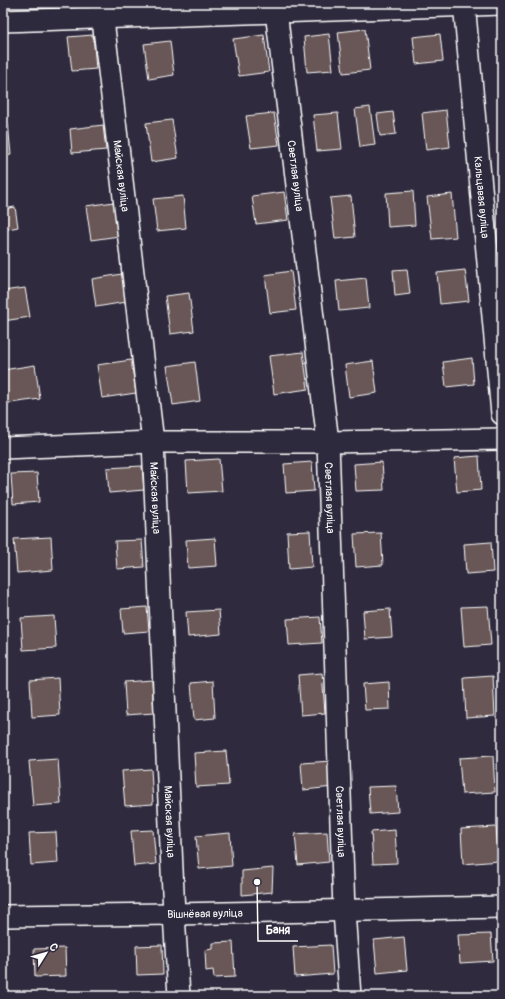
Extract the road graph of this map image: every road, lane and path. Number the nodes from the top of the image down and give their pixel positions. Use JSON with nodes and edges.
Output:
{"nodes":[{"id":1,"x":464,"y":4,"type":"edge"},
{"id":2,"x":502,"y":4,"type":"edge"},
{"id":3,"x":275,"y":8,"type":"edge"},
{"id":4,"x":102,"y":10,"type":"edge"},
{"id":5,"x":3,"y":21,"type":"edge"},
{"id":6,"x":502,"y":414,"type":"edge"},
{"id":7,"x":502,"y":439,"type":"edge"},
{"id":8,"x":153,"y":442,"type":"junction"},
{"id":9,"x":328,"y":442,"type":"junction"},
{"id":10,"x":3,"y":448,"type":"edge"},
{"id":11,"x":502,"y":907,"type":"edge"},
{"id":12,"x":344,"y":910,"type":"junction"},
{"id":13,"x":174,"y":914,"type":"junction"},
{"id":14,"x":3,"y":916,"type":"edge"},
{"id":15,"x":179,"y":996,"type":"edge"},
{"id":16,"x":350,"y":996,"type":"edge"}],
"edges":[{"from":1,"to":2,"type":"street"},
{"from":1,"to":3,"type":"street"},
{"from":1,"to":6,"type":"street","name":"Кальцавая вуліца"},
{"from":3,"to":4,"type":"street"},
{"from":3,"to":9,"type":"street","name":"Светлая вуліца"},
{"from":4,"to":5,"type":"street"},
{"from":4,"to":8,"type":"street","name":"Майская вуліца"},
{"from":7,"to":9,"type":"street"},
{"from":8,"to":9,"type":"street"},
{"from":8,"to":10,"type":"street"},
{"from":8,"to":13,"type":"street","name":"Майская вуліца"},
{"from":9,"to":12,"type":"street","name":"Светлая вуліца"},
{"from":11,"to":12,"type":"street","name":"Вішнёвая вуліца"},
{"from":12,"to":13,"type":"street","name":"Вішнёвая вуліца"},
{"from":12,"to":16,"type":"street","name":"Светлая вуліца"},
{"from":13,"to":14,"type":"street","name":"Вішнёвая вуліца"},
{"from":13,"to":15,"type":"street","name":"Майская вуліца"}]}
